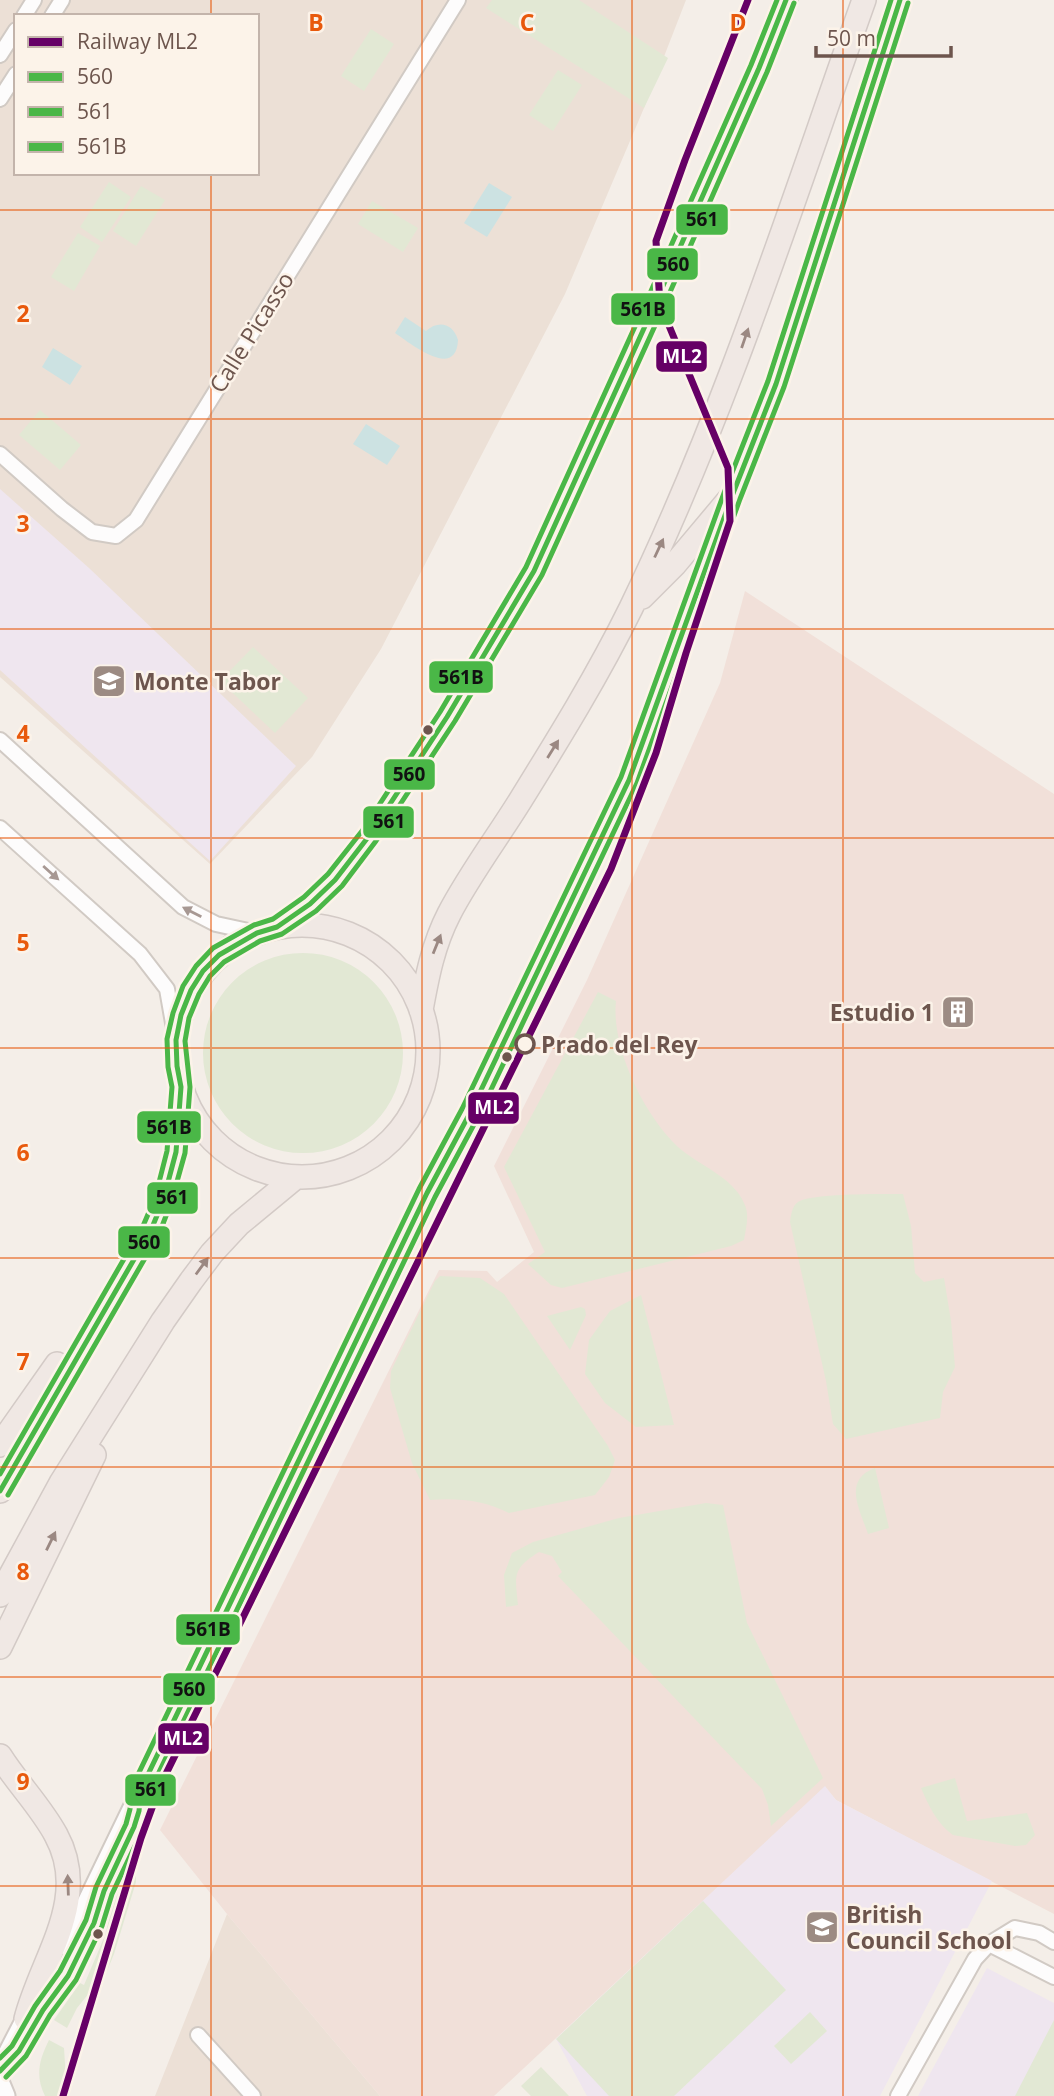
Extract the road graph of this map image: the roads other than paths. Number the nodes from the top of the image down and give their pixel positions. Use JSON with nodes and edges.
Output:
{"nodes":[{"id":1,"x":458,"y":0,"type":"edge"},
{"id":2,"x":786,"y":0,"type":"edge"},
{"id":3,"x":864,"y":0,"type":"edge"},
{"id":4,"x":900,"y":0,"type":"edge"},
{"id":5,"x":14,"y":33,"type":"edge"},
{"id":6,"x":0,"y":55,"type":"edge"},
{"id":7,"x":14,"y":77,"type":"edge"},
{"id":8,"x":0,"y":99,"type":"edge"},
{"id":9,"x":0,"y":454,"type":"edge"},
{"id":10,"x":732,"y":496,"type":"junction"},
{"id":11,"x":630,"y":609,"type":"junction"},
{"id":12,"x":0,"y":740,"type":"edge"},
{"id":13,"x":0,"y":828,"type":"edge"},
{"id":14,"x":267,"y":930,"type":"junction"},
{"id":15,"x":421,"y":1010,"type":"junction"},
{"id":16,"x":176,"y":1040,"type":"junction"},
{"id":17,"x":181,"y":1087,"type":"junction"},
{"id":18,"x":296,"y":1177,"type":"junction"},
{"id":19,"x":126,"y":1272,"type":"junction"},
{"id":20,"x":163,"y":1321,"type":"junction"},
{"id":21,"x":0,"y":1445,"type":"edge"},
{"id":22,"x":0,"y":1491,"type":"edge"},
{"id":23,"x":0,"y":1595,"type":"edge"},
{"id":24,"x":0,"y":1647,"type":"edge"},
{"id":25,"x":0,"y":1756,"type":"edge"},
{"id":26,"x":1054,"y":1942,"type":"edge"},
{"id":27,"x":989,"y":1944,"type":"junction"},
{"id":28,"x":1054,"y":1978,"type":"edge"},
{"id":29,"x":26,"y":2019,"type":"junction"},
{"id":30,"x":198,"y":2035,"type":"dead end"},
{"id":31,"x":0,"y":2070,"type":"edge"},
{"id":32,"x":0,"y":2084,"type":"edge"},
{"id":33,"x":5,"y":2096,"type":"edge"},
{"id":34,"x":253,"y":2096,"type":"edge"},
{"id":35,"x":898,"y":2096,"type":"edge"}],
"edges":[{"from":1,"to":9,"type":"street","name":"Calle Picasso"},
{"from":2,"to":14,"type":"highway"},
{"from":11,"to":3,"type":"highway","one_way":true},
{"from":4,"to":10,"type":"street"},
{"from":5,"to":6,"type":"street"},
{"from":7,"to":8,"type":"street"},
{"from":10,"to":11,"type":"highway"},
{"from":10,"to":29,"type":"street"},
{"from":15,"to":11,"type":"highway","one_way":true},
{"from":14,"to":12,"type":"street","one_way":true},
{"from":13,"to":16,"type":"street","one_way":true},
{"from":14,"to":15,"type":"highway"},
{"from":14,"to":16,"type":"highway"},
{"from":15,"to":18,"type":"highway"},
{"from":16,"to":17,"type":"highway"},
{"from":17,"to":18,"type":"highway"},
{"from":17,"to":19,"type":"highway"},
{"from":20,"to":18,"type":"highway","one_way":true},
{"from":19,"to":21,"type":"highway"},
{"from":19,"to":22,"type":"highway"},
{"from":20,"to":23,"type":"highway"},
{"from":24,"to":20,"type":"highway","one_way":true},
{"from":29,"to":25,"type":"highway","one_way":true},
{"from":26,"to":27,"type":"street"},
{"from":27,"to":28,"type":"street"},
{"from":27,"to":35,"type":"street"},
{"from":29,"to":31,"type":"main road"},
{"from":30,"to":34,"type":"street"},
{"from":32,"to":33,"type":"main road"}]}
